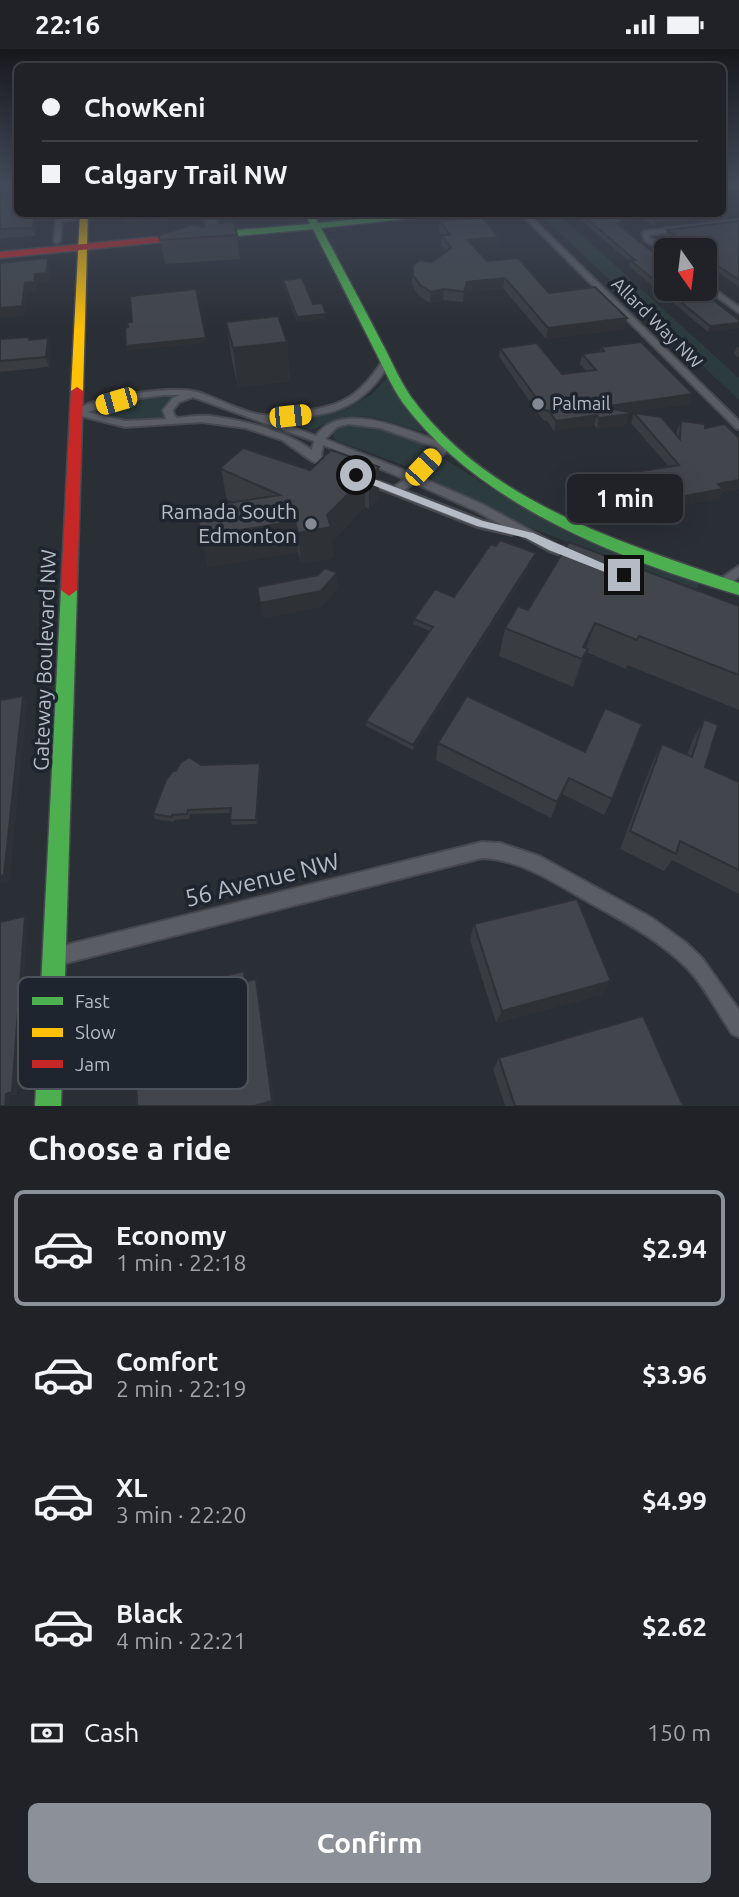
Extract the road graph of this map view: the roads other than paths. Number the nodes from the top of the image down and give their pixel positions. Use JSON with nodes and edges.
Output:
{"nodes":[{"id":1,"x":58,"y":232,"type":"edge"},
{"id":2,"x":83,"y":232,"type":"edge"},
{"id":3,"x":210,"y":232,"type":"edge"},
{"id":4,"x":319,"y":232,"type":"edge"},
{"id":5,"x":335,"y":232,"type":"edge"},
{"id":6,"x":543,"y":232,"type":"edge"},
{"id":7,"x":650,"y":232,"type":"edge"},
{"id":8,"x":57,"y":241,"type":"junction"},
{"id":9,"x":654,"y":243,"type":"edge"},
{"id":10,"x":0,"y":247,"type":"edge"},
{"id":11,"x":327,"y":247,"type":"junction"},
{"id":12,"x":83,"y":249,"type":"junction"},
{"id":13,"x":25,"y":253,"type":"junction"},
{"id":14,"x":0,"y":255,"type":"edge"},
{"id":15,"x":718,"y":294,"type":"edge"},
{"id":16,"x":739,"y":311,"type":"edge"},
{"id":17,"x":386,"y":362,"type":"junction"},
{"id":18,"x":194,"y":394,"type":"junction"},
{"id":19,"x":211,"y":400,"type":"junction"},
{"id":20,"x":76,"y":412,"type":"junction"},
{"id":21,"x":259,"y":418,"type":"junction"},
{"id":22,"x":199,"y":420,"type":"junction"},
{"id":23,"x":737,"y":421,"type":"edge"},
{"id":24,"x":175,"y":422,"type":"junction"},
{"id":25,"x":319,"y":440,"type":"junction"},
{"id":26,"x":445,"y":447,"type":"junction"},
{"id":27,"x":316,"y":459,"type":"junction"},
{"id":28,"x":413,"y":478,"type":"junction"},
{"id":29,"x":396,"y":491,"type":"junction"},
{"id":30,"x":529,"y":535,"type":"junction"},
{"id":31,"x":589,"y":561,"type":"edge"},
{"id":32,"x":739,"y":570,"type":"edge"},
{"id":33,"x":723,"y":583,"type":"junction"},
{"id":34,"x":739,"y":589,"type":"edge"},
{"id":35,"x":482,"y":850,"type":"joint"},
{"id":36,"x":54,"y":957,"type":"junction"},
{"id":37,"x":53,"y":977,"type":"edge"},
{"id":38,"x":739,"y":1027,"type":"edge"}],
"edges":[{"from":1,"to":8,"type":"street","name":"Gateway Boulevard NW"},
{"from":2,"to":12,"type":"main road","name":"Gateway Boulevard NW"},
{"from":3,"to":12,"type":"main road"},
{"from":4,"to":11,"type":"main road"},
{"from":5,"to":11,"type":"main road"},
{"from":6,"to":23,"type":"street","name":"Allard Way NW"},
{"from":7,"to":9,"type":"street"},
{"from":8,"to":10,"type":"main road"},
{"from":8,"to":12,"type":"main road"},
{"from":8,"to":13,"type":"main road"},
{"from":11,"to":17,"type":"main road"},
{"from":12,"to":13,"type":"main road"},
{"from":12,"to":20,"type":"main road","name":"Gateway Boulevard NW"},
{"from":13,"to":14,"type":"main road"},
{"from":15,"to":16,"type":"street"},
{"from":17,"to":21,"type":"street"},
{"from":17,"to":26,"type":"main road"},
{"from":18,"to":19,"type":"street"},
{"from":18,"to":20,"type":"street"},
{"from":18,"to":24,"type":"street"},
{"from":19,"to":21,"type":"street"},
{"from":19,"to":22,"type":"street"},
{"from":20,"to":24,"type":"street"},
{"from":20,"to":36,"type":"main road","name":"Gateway Boulevard NW"},
{"from":21,"to":22,"type":"street"},
{"from":21,"to":25,"type":"street"},
{"from":22,"to":24,"type":"street"},
{"from":22,"to":27,"type":"street"},
{"from":25,"to":26,"type":"street"},
{"from":25,"to":27,"type":"street"},
{"from":25,"to":28,"type":"street"},
{"from":26,"to":28,"type":"street"},
{"from":26,"to":33,"type":"main road"},
{"from":27,"to":29,"type":"street"},
{"from":28,"to":29,"type":"street"},
{"from":28,"to":30,"type":"street"},
{"from":29,"to":30,"type":"street"},
{"from":30,"to":31,"type":"street"},
{"from":32,"to":33,"type":"street"},
{"from":33,"to":34,"type":"main road"},
{"from":35,"to":36,"type":"street","name":"56 Avenue NW"},
{"from":35,"to":38,"type":"street"},
{"from":36,"to":37,"type":"main road","name":"Gateway Boulevard NW"}]}
